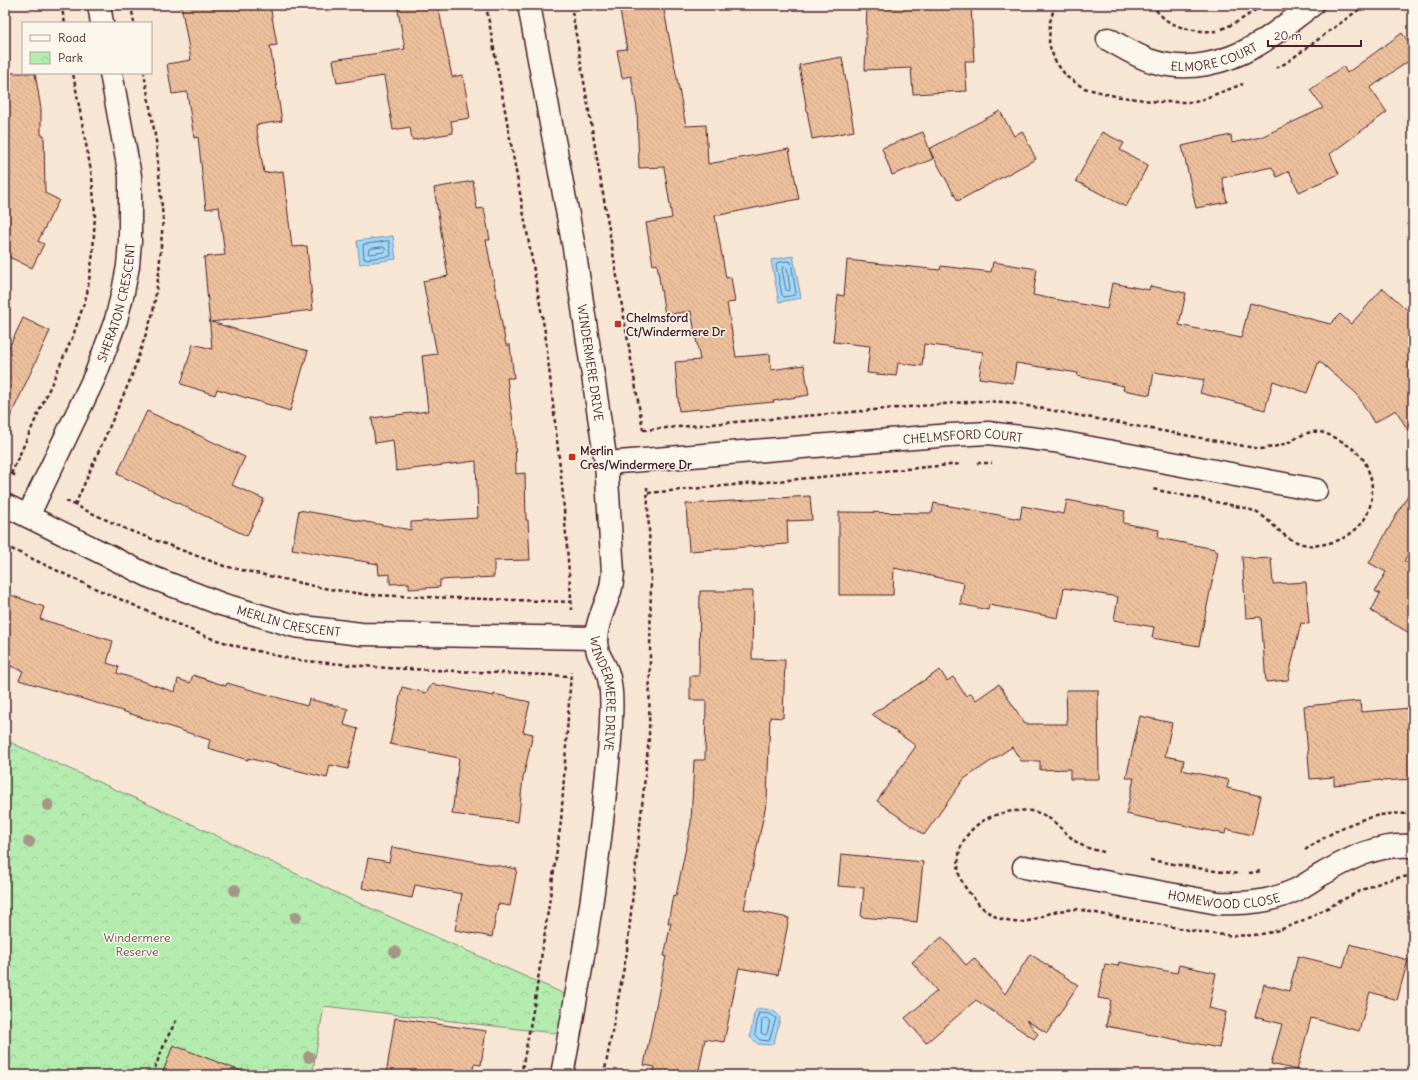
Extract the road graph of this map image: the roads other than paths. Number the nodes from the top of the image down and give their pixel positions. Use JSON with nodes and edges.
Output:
{"nodes":[{"id":1,"x":99,"y":5,"type":"edge"},
{"id":2,"x":529,"y":5,"type":"edge"},
{"id":3,"x":1312,"y":5,"type":"edge"},
{"id":4,"x":102,"y":22,"type":"edge"},
{"id":5,"x":1108,"y":39,"type":"dead end"},
{"id":6,"x":111,"y":74,"type":"edge"},
{"id":7,"x":606,"y":463,"type":"junction"},
{"id":8,"x":1316,"y":490,"type":"dead end"},
{"id":9,"x":5,"y":505,"type":"edge"},
{"id":10,"x":28,"y":516,"type":"junction"},
{"id":11,"x":596,"y":638,"type":"junction"},
{"id":12,"x":1413,"y":846,"type":"edge"},
{"id":13,"x":1024,"y":867,"type":"dead end"},
{"id":14,"x":562,"y":1075,"type":"edge"}],
"edges":[{"from":1,"to":4,"type":"street"},
{"from":2,"to":7,"type":"street","name":"WINDERMERE DRIVE"},
{"from":3,"to":5,"type":"street","name":"ELMORE COURT"},
{"from":6,"to":10,"type":"street","name":"SHERATON CRESCENT"},
{"from":7,"to":8,"type":"street","name":"CHELMSFORD COURT"},
{"from":7,"to":11,"type":"street","name":"WINDERMERE DRIVE"},
{"from":9,"to":10,"type":"street","name":"MERLIN CRESCENT"},
{"from":10,"to":11,"type":"street","name":"MERLIN CRESCENT"},
{"from":11,"to":14,"type":"street","name":"WINDERMERE DRIVE"},
{"from":12,"to":13,"type":"street","name":"HOMEWOOD CLOSE"}]}
